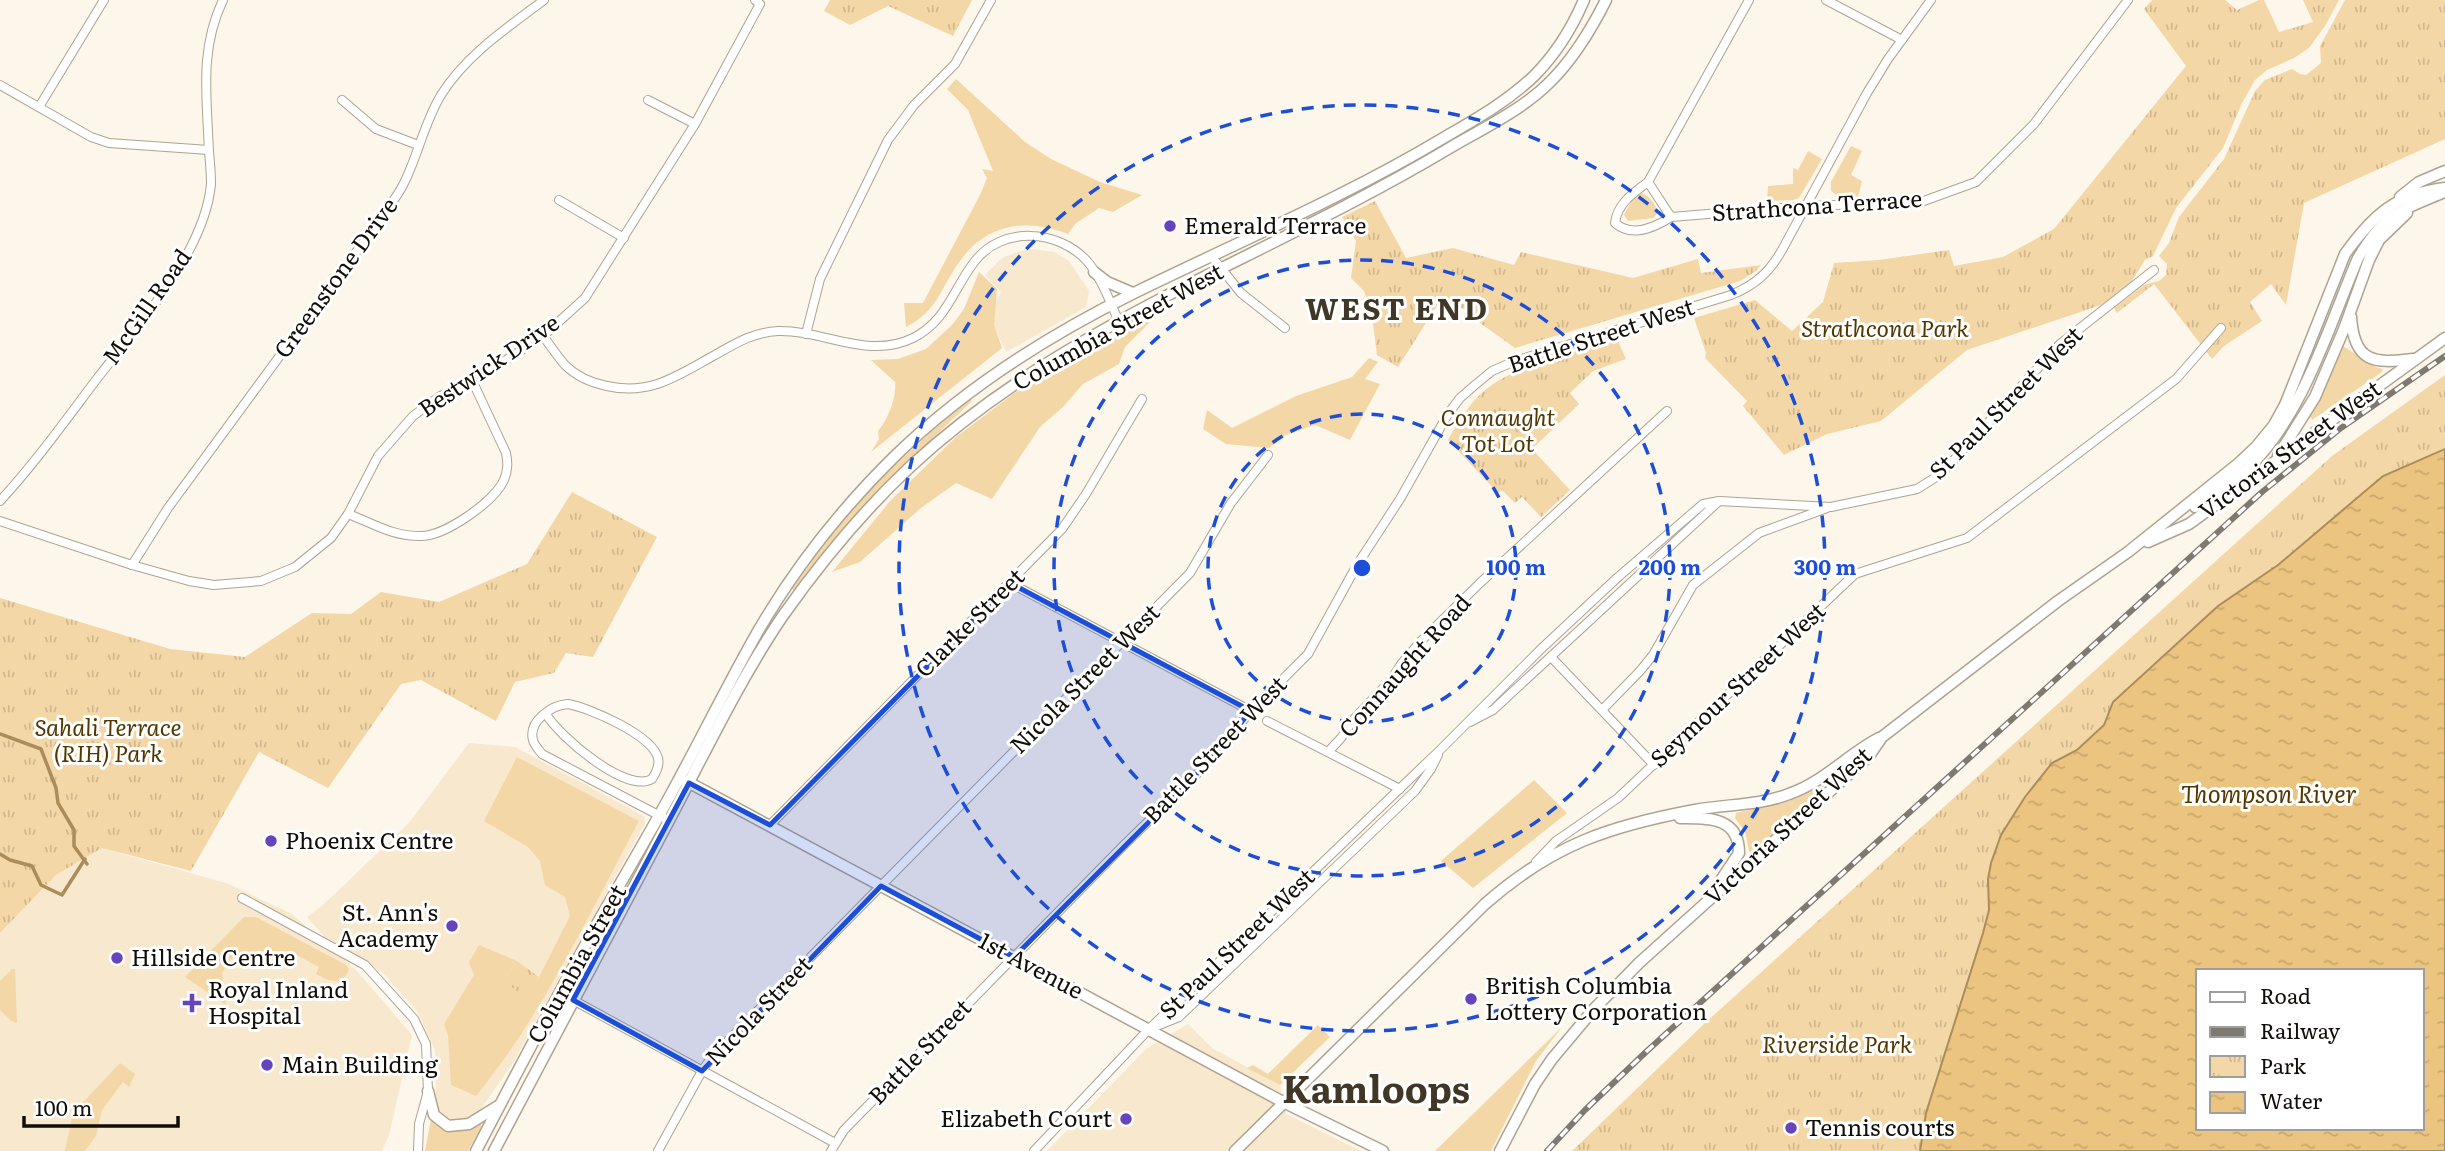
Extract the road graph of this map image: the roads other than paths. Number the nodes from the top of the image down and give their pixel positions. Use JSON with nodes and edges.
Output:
{"nodes":[{"id":1,"x":103,"y":0,"type":"edge"},
{"id":2,"x":223,"y":0,"type":"edge"},
{"id":3,"x":544,"y":0,"type":"edge"},
{"id":4,"x":990,"y":0,"type":"edge"},
{"id":5,"x":1584,"y":0,"type":"edge"},
{"id":6,"x":1606,"y":0,"type":"edge"},
{"id":7,"x":1749,"y":0,"type":"edge"},
{"id":8,"x":1826,"y":0,"type":"edge"},
{"id":9,"x":1931,"y":0,"type":"edge"},
{"id":10,"x":2128,"y":0,"type":"edge"},
{"id":11,"x":759,"y":1,"type":"edge"},
{"id":12,"x":1902,"y":40,"type":"junction"},
{"id":13,"x":0,"y":85,"type":"edge"},
{"id":14,"x":342,"y":100,"type":"dead end"},
{"id":15,"x":648,"y":100,"type":"dead end"},
{"id":16,"x":39,"y":107,"type":"junction"},
{"id":17,"x":695,"y":124,"type":"junction"},
{"id":18,"x":418,"y":145,"type":"junction"},
{"id":19,"x":209,"y":150,"type":"junction"},
{"id":20,"x":2445,"y":171,"type":"edge"},
{"id":21,"x":1648,"y":182,"type":"junction"},
{"id":22,"x":2442,"y":191,"type":"edge"},
{"id":23,"x":559,"y":200,"type":"dead end"},
{"id":24,"x":1806,"y":206,"type":"junction"},
{"id":25,"x":2384,"y":209,"type":"junction"},
{"id":26,"x":1671,"y":217,"type":"junction"},
{"id":27,"x":624,"y":238,"type":"junction"},
{"id":28,"x":1212,"y":257,"type":"junction"},
{"id":29,"x":1222,"y":269,"type":"junction"},
{"id":30,"x":2154,"y":270,"type":"dead end"},
{"id":31,"x":1094,"y":272,"type":"junction"},
{"id":32,"x":1133,"y":293,"type":"junction"},
{"id":33,"x":1111,"y":305,"type":"junction"},
{"id":34,"x":2351,"y":311,"type":"junction"},
{"id":35,"x":1119,"y":322,"type":"junction"},
{"id":36,"x":1285,"y":328,"type":"dead end"},
{"id":37,"x":2221,"y":328,"type":"dead end"},
{"id":38,"x":806,"y":334,"type":"junction"},
{"id":39,"x":543,"y":336,"type":"junction"},
{"id":40,"x":2445,"y":338,"type":"edge"},
{"id":41,"x":2416,"y":359,"type":"junction"},
{"id":42,"x":471,"y":378,"type":"junction"},
{"id":43,"x":1142,"y":399,"type":"dead end"},
{"id":44,"x":1667,"y":411,"type":"dead end"},
{"id":45,"x":1268,"y":455,"type":"dead end"},
{"id":46,"x":2274,"y":461,"type":"junction"},
{"id":47,"x":0,"y":501,"type":"edge"},
{"id":48,"x":1719,"y":501,"type":"junction"},
{"id":49,"x":1831,"y":507,"type":"junction"},
{"id":50,"x":348,"y":514,"type":"junction"},
{"id":51,"x":0,"y":521,"type":"edge"},
{"id":52,"x":2145,"y":543,"type":"junction"},
{"id":53,"x":2128,"y":552,"type":"junction"},
{"id":54,"x":132,"y":565,"type":"junction"},
{"id":55,"x":1010,"y":583,"type":"junction"},
{"id":56,"x":1121,"y":642,"type":"junction"},
{"id":57,"x":1551,"y":657,"type":"junction"},
{"id":58,"x":1602,"y":710,"type":"junction"},
{"id":59,"x":1251,"y":711,"type":"junction"},
{"id":60,"x":546,"y":714,"type":"junction"},
{"id":61,"x":1267,"y":721,"type":"dead end"},
{"id":62,"x":1464,"y":725,"type":"junction"},
{"id":63,"x":1882,"y":737,"type":"junction"},
{"id":64,"x":1329,"y":751,"type":"junction"},
{"id":65,"x":1439,"y":751,"type":"junction"},
{"id":66,"x":1654,"y":765,"type":"junction"},
{"id":67,"x":685,"y":780,"type":"junction"},
{"id":68,"x":1400,"y":789,"type":"junction"},
{"id":69,"x":1660,"y":818,"type":"junction"},
{"id":70,"x":664,"y":819,"type":"junction"},
{"id":71,"x":770,"y":825,"type":"junction"},
{"id":72,"x":1533,"y":866,"type":"junction"},
{"id":73,"x":881,"y":886,"type":"junction"},
{"id":74,"x":242,"y":898,"type":"dead end"},
{"id":75,"x":1689,"y":918,"type":"junction"},
{"id":76,"x":1014,"y":957,"type":"junction"},
{"id":77,"x":573,"y":1000,"type":"junction"},
{"id":78,"x":1148,"y":1030,"type":"junction"},
{"id":79,"x":702,"y":1071,"type":"junction"},
{"id":80,"x":428,"y":1091,"type":"junction"},
{"id":81,"x":1283,"y":1102,"type":"junction"},
{"id":82,"x":500,"y":1104,"type":"junction"},
{"id":83,"x":833,"y":1147,"type":"edge"},
{"id":84,"x":418,"y":1151,"type":"edge"},
{"id":85,"x":476,"y":1151,"type":"edge"},
{"id":86,"x":494,"y":1151,"type":"edge"},
{"id":87,"x":658,"y":1151,"type":"edge"},
{"id":88,"x":1034,"y":1151,"type":"edge"},
{"id":89,"x":1235,"y":1151,"type":"edge"},
{"id":90,"x":1383,"y":1151,"type":"edge"},
{"id":91,"x":1500,"y":1151,"type":"edge"}],
"edges":[{"from":1,"to":16,"type":"street"},
{"from":2,"to":19,"type":"street","name":"McGill Road"},
{"from":3,"to":18,"type":"street","name":"Greenstone Drive"},
{"from":4,"to":38,"type":"street"},
{"from":5,"to":28,"type":"main road","name":"Columbia Street West"},
{"from":6,"to":29,"type":"main road","name":"Columbia Street West"},
{"from":7,"to":21,"type":"street"},
{"from":8,"to":12,"type":"street"},
{"from":9,"to":12,"type":"street","name":"Battle Street West"},
{"from":10,"to":24,"type":"street","name":"Strathcona Terrace"},
{"from":11,"to":17,"type":"street","name":"Bestwick Drive"},
{"from":12,"to":24,"type":"street","name":"Battle Street West"},
{"from":13,"to":16,"type":"street"},
{"from":14,"to":18,"type":"street"},
{"from":15,"to":17,"type":"street"},
{"from":16,"to":19,"type":"street"},
{"from":17,"to":27,"type":"street","name":"Bestwick Drive"},
{"from":18,"to":54,"type":"street","name":"Greenstone Drive"},
{"from":19,"to":47,"type":"street","name":"McGill Road"},
{"from":20,"to":25,"type":"main road","name":"Victoria Street West"},
{"from":21,"to":26,"type":"street"},
{"from":21,"to":26,"type":"street","name":"Strathcona Terrace"},
{"from":22,"to":25,"type":"main road","name":"Victoria Street West"},
{"from":22,"to":34,"type":"main road"},
{"from":22,"to":52,"type":"main road"},
{"from":23,"to":27,"type":"street"},
{"from":24,"to":26,"type":"street","name":"Strathcona Terrace"},
{"from":24,"to":59,"type":"street","name":"Battle Street West"},
{"from":25,"to":53,"type":"main road","name":"Victoria Street West"},
{"from":27,"to":39,"type":"street","name":"Bestwick Drive"},
{"from":28,"to":29,"type":"street"},
{"from":28,"to":32,"type":"main road","name":"Columbia Street West"},
{"from":29,"to":35,"type":"main road","name":"Columbia Street West"},
{"from":29,"to":36,"type":"street"},
{"from":30,"to":49,"type":"street","name":"St Paul Street West"},
{"from":31,"to":32,"type":"main road"},
{"from":31,"to":33,"type":"street"},
{"from":31,"to":38,"type":"street"},
{"from":32,"to":33,"type":"main road","name":"Columbia Street West"},
{"from":33,"to":35,"type":"street"},
{"from":33,"to":67,"type":"main road","name":"Columbia Street West"},
{"from":34,"to":41,"type":"main road"},
{"from":34,"to":46,"type":"main road"},
{"from":35,"to":67,"type":"main road","name":"Columbia Street West"},
{"from":37,"to":66,"type":"street","name":"Seymour Street West"},
{"from":38,"to":39,"type":"street"},
{"from":39,"to":42,"type":"street","name":"Bestwick Drive"},
{"from":40,"to":41,"type":"main road","name":"Victoria Street West"},
{"from":41,"to":46,"type":"main road","name":"Victoria Street West"},
{"from":42,"to":50,"type":"street","name":"Bestwick Drive"},
{"from":42,"to":50,"type":"street"},
{"from":43,"to":55,"type":"street","name":"Clarke Street"},
{"from":44,"to":64,"type":"street","name":"Connaught Road"},
{"from":45,"to":56,"type":"street","name":"Nicola Street West"},
{"from":46,"to":52,"type":"main road","name":"Victoria Street West"},
{"from":48,"to":49,"type":"street","name":"St Paul Street West"},
{"from":48,"to":57,"type":"street","name":"St Paul Street West"},
{"from":48,"to":62,"type":"street","name":"St Paul Street West"},
{"from":49,"to":58,"type":"street"},
{"from":50,"to":54,"type":"street","name":"Bestwick Drive"},
{"from":51,"to":54,"type":"street","name":"Bestwick Drive"},
{"from":52,"to":53,"type":"main road","name":"Victoria Street West"},
{"from":53,"to":63,"type":"main road","name":"Victoria Street West"},
{"from":55,"to":56,"type":"street"},
{"from":55,"to":71,"type":"street","name":"Clarke Street"},
{"from":56,"to":59,"type":"street"},
{"from":56,"to":73,"type":"street","name":"Nicola Street West"},
{"from":57,"to":58,"type":"street"},
{"from":57,"to":62,"type":"street","name":"St Paul Street West"},
{"from":58,"to":66,"type":"street"},
{"from":59,"to":76,"type":"street","name":"Battle Street West"},
{"from":60,"to":60,"type":"street"},
{"from":60,"to":70,"type":"street"},
{"from":61,"to":64,"type":"street"},
{"from":62,"to":65,"type":"street","name":"St Paul Street West"},
{"from":63,"to":69,"type":"main road","name":"Seymour Street West"},
{"from":63,"to":75,"type":"main road","name":"Victoria Street West"},
{"from":64,"to":68,"type":"street"},
{"from":65,"to":68,"type":"street","name":"St Paul Street West"},
{"from":65,"to":78,"type":"street","name":"St Paul Street West"},
{"from":66,"to":72,"type":"street","name":"Seymour Street West"},
{"from":67,"to":70,"type":"main road","name":"Columbia Street"},
{"from":67,"to":71,"type":"main road","name":"1st Avenue"},
{"from":68,"to":78,"type":"street","name":"St Paul Street West"},
{"from":69,"to":72,"type":"main road","name":"Seymour Street West"},
{"from":69,"to":75,"type":"main road"},
{"from":70,"to":77,"type":"main road","name":"Columbia Street"},
{"from":70,"to":82,"type":"main road","name":"Columbia Street"},
{"from":71,"to":73,"type":"main road","name":"1st Avenue"},
{"from":72,"to":81,"type":"main road","name":"Seymour Street West"},
{"from":73,"to":76,"type":"main road","name":"1st Avenue"},
{"from":73,"to":79,"type":"street","name":"Nicola Street"},
{"from":74,"to":80,"type":"street"},
{"from":75,"to":91,"type":"main road","name":"Victoria Street West"},
{"from":76,"to":78,"type":"main road","name":"1st Avenue"},
{"from":76,"to":83,"type":"street","name":"Battle Street"},
{"from":77,"to":79,"type":"street"},
{"from":77,"to":86,"type":"main road","name":"Columbia Street"},
{"from":78,"to":81,"type":"main road","name":"1st Avenue"},
{"from":78,"to":88,"type":"street"},
{"from":79,"to":83,"type":"street"},
{"from":79,"to":87,"type":"street","name":"Nicola Street"},
{"from":80,"to":82,"type":"main road"},
{"from":80,"to":84,"type":"street"},
{"from":81,"to":89,"type":"main road","name":"Seymour Street West"},
{"from":81,"to":90,"type":"main road","name":"1st Avenue"},
{"from":82,"to":85,"type":"main road","name":"Columbia Street"}]}
